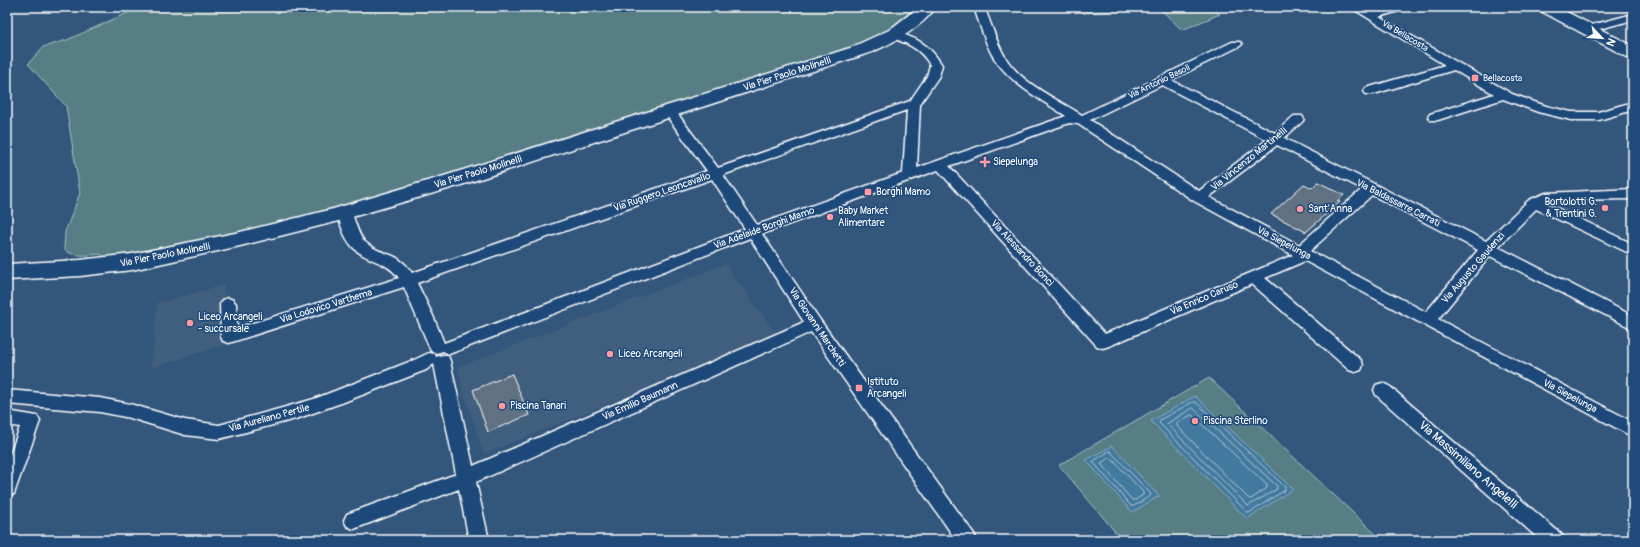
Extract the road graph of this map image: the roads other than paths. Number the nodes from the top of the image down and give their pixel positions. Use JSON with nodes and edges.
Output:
{"nodes":[{"id":1,"x":928,"y":7,"type":"edge"},
{"id":2,"x":979,"y":7,"type":"edge"},
{"id":3,"x":1356,"y":7,"type":"edge"},
{"id":4,"x":1401,"y":7,"type":"edge"},
{"id":5,"x":1545,"y":7,"type":"edge"},
{"id":6,"x":1370,"y":16,"type":"junction"},
{"id":7,"x":1633,"y":17,"type":"edge"},
{"id":8,"x":1588,"y":29,"type":"junction"},
{"id":9,"x":893,"y":35,"type":"junction"},
{"id":10,"x":1236,"y":44,"type":"dead end"},
{"id":11,"x":1633,"y":53,"type":"edge"},
{"id":12,"x":1454,"y":66,"type":"junction"},
{"id":13,"x":1163,"y":81,"type":"junction"},
{"id":14,"x":1370,"y":91,"type":"dead end"},
{"id":15,"x":1503,"y":95,"type":"junction"},
{"id":16,"x":914,"y":104,"type":"junction"},
{"id":17,"x":1633,"y":106,"type":"edge"},
{"id":18,"x":670,"y":112,"type":"junction"},
{"id":19,"x":1434,"y":117,"type":"dead end"},
{"id":20,"x":1298,"y":119,"type":"dead end"},
{"id":21,"x":1081,"y":120,"type":"junction"},
{"id":22,"x":1275,"y":140,"type":"junction"},
{"id":23,"x":941,"y":165,"type":"junction"},
{"id":24,"x":715,"y":173,"type":"junction"},
{"id":25,"x":910,"y":175,"type":"junction"},
{"id":26,"x":1370,"y":189,"type":"junction"},
{"id":27,"x":1633,"y":194,"type":"edge"},
{"id":28,"x":1199,"y":198,"type":"junction"},
{"id":29,"x":1534,"y":203,"type":"junction"},
{"id":30,"x":344,"y":212,"type":"junction"},
{"id":31,"x":752,"y":232,"type":"junction"},
{"id":32,"x":1488,"y":248,"type":"junction"},
{"id":33,"x":1633,"y":250,"type":"edge"},
{"id":34,"x":1303,"y":254,"type":"junction"},
{"id":35,"x":7,"y":272,"type":"edge"},
{"id":36,"x":1254,"y":277,"type":"junction"},
{"id":37,"x":409,"y":280,"type":"junction"},
{"id":38,"x":228,"y":304,"type":"dead end"},
{"id":39,"x":1428,"y":320,"type":"junction"},
{"id":40,"x":814,"y":324,"type":"junction"},
{"id":41,"x":1633,"y":324,"type":"edge"},
{"id":42,"x":1103,"y":342,"type":"joint"},
{"id":43,"x":439,"y":354,"type":"junction"},
{"id":44,"x":1355,"y":365,"type":"dead end"},
{"id":45,"x":1382,"y":390,"type":"dead end"},
{"id":46,"x":7,"y":397,"type":"edge"},
{"id":47,"x":7,"y":418,"type":"edge"},
{"id":48,"x":1633,"y":430,"type":"edge"},
{"id":49,"x":466,"y":478,"type":"junction"},
{"id":50,"x":7,"y":488,"type":"edge"},
{"id":51,"x":354,"y":520,"type":"dead end"},
{"id":52,"x":479,"y":540,"type":"edge"},
{"id":53,"x":967,"y":540,"type":"edge"},
{"id":54,"x":1554,"y":540,"type":"edge"}],
"edges":[{"from":1,"to":9,"type":"street","name":"Via Pier Paolo Molinelli"},
{"from":2,"to":21,"type":"street","name":"Via Siepelunga"},
{"from":3,"to":6,"type":"street","name":"Via Bellacosta"},
{"from":4,"to":6,"type":"street"},
{"from":5,"to":8,"type":"street"},
{"from":6,"to":12,"type":"street","name":"Via Bellacosta"},
{"from":7,"to":8,"type":"street"},
{"from":8,"to":11,"type":"street"},
{"from":9,"to":16,"type":"street"},
{"from":9,"to":18,"type":"street","name":"Via Pier Paolo Molinelli"},
{"from":10,"to":13,"type":"street","name":"Via Antonio Basoli"},
{"from":12,"to":14,"type":"street"},
{"from":12,"to":15,"type":"street","name":"Via Bellacosta"},
{"from":13,"to":21,"type":"street","name":"Via Antonio Basoli"},
{"from":13,"to":22,"type":"street","name":"Via Baldassarre Carrati"},
{"from":15,"to":17,"type":"street","name":"Via Bellacosta"},
{"from":15,"to":19,"type":"street"},
{"from":16,"to":24,"type":"street","name":"Via Ruggero Leoncavallo"},
{"from":16,"to":25,"type":"street"},
{"from":18,"to":24,"type":"street","name":"Via Giovanni Marchetti"},
{"from":18,"to":30,"type":"street","name":"Via Pier Paolo Molinelli"},
{"from":20,"to":22,"type":"street","name":"Via Vincenzo Martinelli"},
{"from":21,"to":23,"type":"street","name":"Via Adelaide Borghi Mamo"},
{"from":21,"to":28,"type":"street","name":"Via Siepelunga"},
{"from":22,"to":26,"type":"street","name":"Via Baldassarre Carrati"},
{"from":22,"to":28,"type":"street","name":"Via Vincenzo Martinelli"},
{"from":23,"to":25,"type":"street","name":"Via Adelaide Borghi Mamo"},
{"from":23,"to":42,"type":"street","name":"Via Alessandro Bonci"},
{"from":24,"to":31,"type":"street","name":"Via Giovanni Marchetti"},
{"from":24,"to":37,"type":"street","name":"Via Ruggero Leoncavallo"},
{"from":25,"to":31,"type":"street","name":"Via Adelaide Borghi Mamo"},
{"from":26,"to":32,"type":"street","name":"Via Baldassarre Carrati"},
{"from":26,"to":34,"type":"street","name":"Via Enrico Caruso"},
{"from":27,"to":29,"type":"street","name":"Via Augusto Gaudenzi"},
{"from":28,"to":34,"type":"street","name":"Via Siepelunga"},
{"from":29,"to":32,"type":"street","name":"Via Augusto Gaudenzi"},
{"from":29,"to":33,"type":"street"},
{"from":30,"to":35,"type":"street","name":"Via Pier Paolo Molinelli"},
{"from":30,"to":37,"type":"street"},
{"from":31,"to":40,"type":"street","name":"Via Giovanni Marchetti"},
{"from":31,"to":43,"type":"street","name":"Via Adelaide Borghi Mamo"},
{"from":32,"to":39,"type":"street","name":"Via Augusto Gaudenzi"},
{"from":32,"to":41,"type":"street","name":"Via Baldassarre Carrati"},
{"from":34,"to":36,"type":"street","name":"Via Enrico Caruso"},
{"from":34,"to":39,"type":"street","name":"Via Siepelunga"},
{"from":36,"to":42,"type":"street","name":"Via Enrico Caruso"},
{"from":36,"to":44,"type":"street"},
{"from":37,"to":38,"type":"street","name":"Via Lodovico Varthema"},
{"from":37,"to":43,"type":"street"},
{"from":39,"to":48,"type":"street","name":"Via Siepelunga"},
{"from":40,"to":49,"type":"street","name":"Via Emilio Baumann"},
{"from":40,"to":53,"type":"street","name":"Via Giovanni Marchetti"},
{"from":43,"to":46,"type":"street","name":"Via Aureliano Pertile"},
{"from":43,"to":49,"type":"street"},
{"from":45,"to":54,"type":"street","name":"Via Massimiliano Angelelli"},
{"from":47,"to":50,"type":"street"},
{"from":49,"to":51,"type":"street"},
{"from":49,"to":52,"type":"street"}]}
